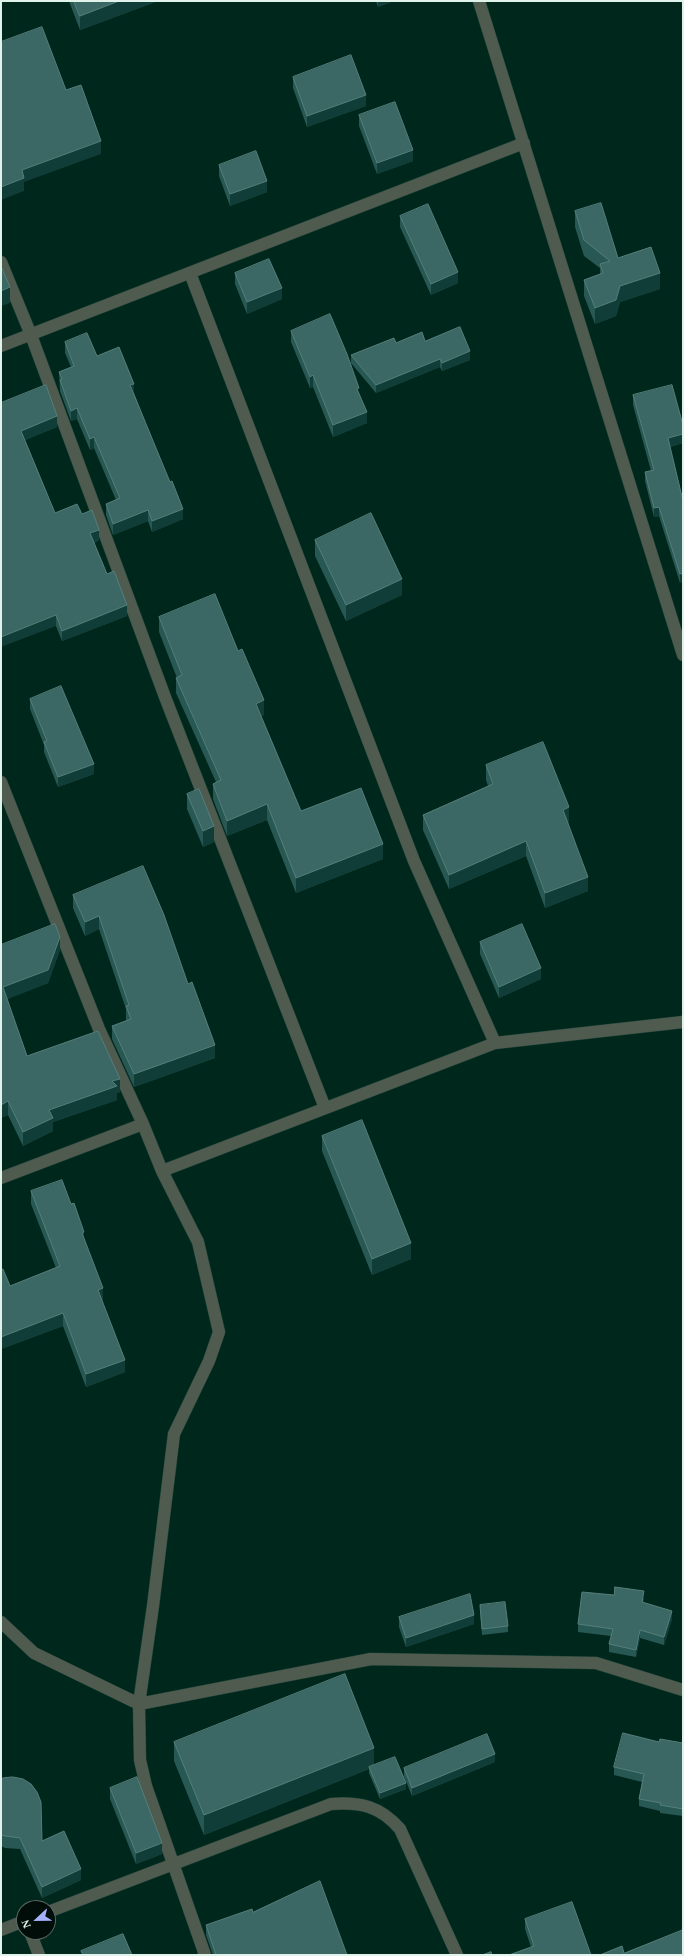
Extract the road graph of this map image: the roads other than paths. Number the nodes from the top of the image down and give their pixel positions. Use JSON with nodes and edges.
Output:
{"nodes":[{"id":1,"x":480,"y":1,"type":"edge"},
{"id":2,"x":524,"y":143,"type":"junction"},
{"id":3,"x":1,"y":262,"type":"edge"},
{"id":4,"x":190,"y":273,"type":"junction"},
{"id":5,"x":30,"y":335,"type":"junction"},
{"id":6,"x":1,"y":346,"type":"edge"},
{"id":7,"x":683,"y":655,"type":"edge"},
{"id":8,"x":1,"y":782,"type":"edge"},
{"id":9,"x":683,"y":1022,"type":"edge"},
{"id":10,"x":495,"y":1043,"type":"junction"},
{"id":11,"x":325,"y":1108,"type":"junction"},
{"id":12,"x":143,"y":1124,"type":"junction"},
{"id":13,"x":162,"y":1171,"type":"junction"},
{"id":14,"x":1,"y":1178,"type":"edge"},
{"id":15,"x":1,"y":1622,"type":"edge"},
{"id":16,"x":683,"y":1690,"type":"edge"},
{"id":17,"x":139,"y":1704,"type":"junction"},
{"id":18,"x":173,"y":1863,"type":"junction"},
{"id":19,"x":56,"y":1909,"type":"edge"},
{"id":20,"x":16,"y":1924,"type":"edge"},
{"id":21,"x":1,"y":1930,"type":"edge"},
{"id":22,"x":33,"y":1940,"type":"edge"},
{"id":23,"x":39,"y":1955,"type":"edge"},
{"id":24,"x":205,"y":1955,"type":"edge"},
{"id":25,"x":457,"y":1955,"type":"edge"}],
"edges":[{"from":1,"to":2,"type":"street"},
{"from":2,"to":4,"type":"street"},
{"from":2,"to":7,"type":"street"},
{"from":3,"to":5,"type":"street"},
{"from":4,"to":5,"type":"street"},
{"from":4,"to":10,"type":"street"},
{"from":5,"to":6,"type":"street"},
{"from":5,"to":11,"type":"street"},
{"from":8,"to":12,"type":"street"},
{"from":9,"to":10,"type":"street"},
{"from":10,"to":11,"type":"street"},
{"from":11,"to":13,"type":"street"},
{"from":12,"to":13,"type":"street"},
{"from":12,"to":14,"type":"street"},
{"from":13,"to":17,"type":"street"},
{"from":15,"to":17,"type":"street"},
{"from":16,"to":17,"type":"street"},
{"from":17,"to":18,"type":"street"},
{"from":18,"to":19,"type":"street"},
{"from":18,"to":24,"type":"street"},
{"from":18,"to":25,"type":"street"},
{"from":20,"to":21,"type":"street"},
{"from":22,"to":23,"type":"street"}]}
